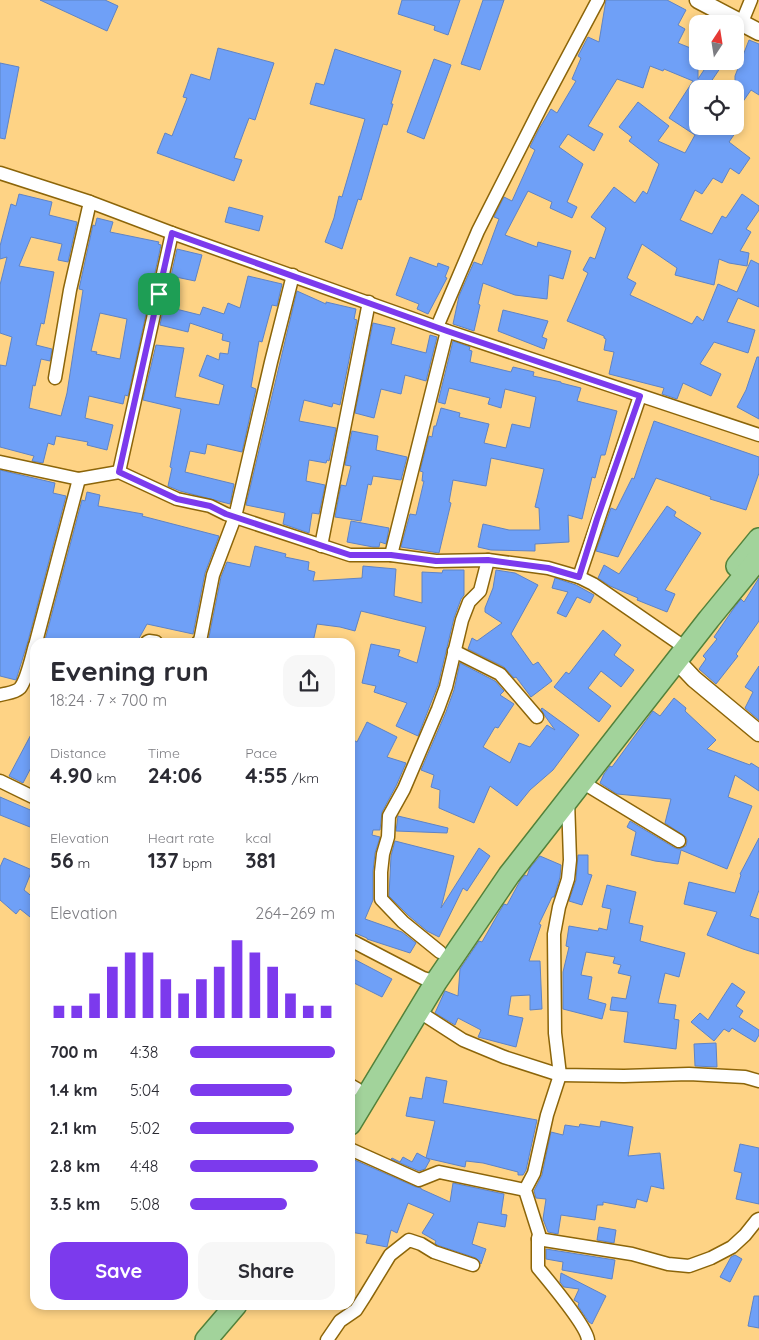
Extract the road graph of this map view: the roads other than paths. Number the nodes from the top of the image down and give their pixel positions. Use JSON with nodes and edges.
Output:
{"nodes":[{"id":1,"x":598,"y":0,"type":"edge"},
{"id":2,"x":698,"y":0,"type":"edge"},
{"id":3,"x":751,"y":0,"type":"edge"},
{"id":4,"x":728,"y":15,"type":"edge"},
{"id":5,"x":744,"y":17,"type":"edge"},
{"id":6,"x":744,"y":23,"type":"edge"},
{"id":7,"x":759,"y":32,"type":"edge"},
{"id":8,"x":0,"y":173,"type":"edge"},
{"id":9,"x":90,"y":202,"type":"junction"},
{"id":10,"x":172,"y":233,"type":"junction"},
{"id":11,"x":293,"y":275,"type":"junction"},
{"id":12,"x":369,"y":302,"type":"junction"},
{"id":13,"x":442,"y":329,"type":"junction"},
{"id":14,"x":55,"y":378,"type":"dead end"},
{"id":15,"x":640,"y":396,"type":"junction"},
{"id":16,"x":759,"y":435,"type":"edge"},
{"id":17,"x":0,"y":462,"type":"edge"},
{"id":18,"x":119,"y":472,"type":"junction"},
{"id":19,"x":79,"y":479,"type":"junction"},
{"id":20,"x":235,"y":517,"type":"junction"},
{"id":21,"x":759,"y":538,"type":"edge"},
{"id":22,"x":321,"y":546,"type":"junction"},
{"id":23,"x":391,"y":555,"type":"junction"},
{"id":24,"x":759,"y":558,"type":"edge"},
{"id":25,"x":488,"y":560,"type":"junction"},
{"id":26,"x":579,"y":577,"type":"junction"},
{"id":27,"x":37,"y":638,"type":"edge"},
{"id":28,"x":201,"y":638,"type":"edge"},
{"id":29,"x":454,"y":651,"type":"junction"},
{"id":30,"x":677,"y":652,"type":"junction"},
{"id":31,"x":30,"y":666,"type":"edge"},
{"id":32,"x":0,"y":695,"type":"edge"},
{"id":33,"x":537,"y":717,"type":"dead end"},
{"id":34,"x":759,"y":733,"type":"edge"},
{"id":35,"x":0,"y":782,"type":"edge"},
{"id":36,"x":582,"y":782,"type":"junction"},
{"id":37,"x":30,"y":796,"type":"edge"},
{"id":38,"x":568,"y":800,"type":"junction"},
{"id":39,"x":679,"y":841,"type":"dead end"},
{"id":40,"x":355,"y":942,"type":"edge"},
{"id":41,"x":440,"y":952,"type":"junction"},
{"id":42,"x":430,"y":980,"type":"junction"},
{"id":43,"x":418,"y":1011,"type":"junction"},
{"id":44,"x":560,"y":1075,"type":"junction"},
{"id":45,"x":759,"y":1081,"type":"edge"},
{"id":46,"x":355,"y":1088,"type":"edge"},
{"id":47,"x":355,"y":1116,"type":"edge"},
{"id":48,"x":355,"y":1151,"type":"edge"},
{"id":49,"x":525,"y":1190,"type":"junction"},
{"id":50,"x":759,"y":1219,"type":"edge"},
{"id":51,"x":538,"y":1239,"type":"junction"},
{"id":52,"x":474,"y":1265,"type":"dead end"},
{"id":53,"x":219,"y":1310,"type":"edge"},
{"id":54,"x":232,"y":1310,"type":"edge"},
{"id":55,"x":208,"y":1339,"type":"edge"},
{"id":56,"x":327,"y":1340,"type":"edge"},
{"id":57,"x":588,"y":1340,"type":"edge"}],
"edges":[{"from":1,"to":13,"type":"street"},
{"from":2,"to":4,"type":"street"},
{"from":3,"to":5,"type":"street"},
{"from":6,"to":7,"type":"street"},
{"from":8,"to":9,"type":"street"},
{"from":9,"to":10,"type":"street"},
{"from":9,"to":14,"type":"street"},
{"from":10,"to":11,"type":"street"},
{"from":10,"to":18,"type":"street"},
{"from":11,"to":12,"type":"street"},
{"from":11,"to":20,"type":"street"},
{"from":12,"to":13,"type":"street"},
{"from":12,"to":22,"type":"street"},
{"from":13,"to":15,"type":"street"},
{"from":13,"to":23,"type":"street"},
{"from":15,"to":16,"type":"street"},
{"from":15,"to":26,"type":"street"},
{"from":17,"to":19,"type":"street"},
{"from":18,"to":19,"type":"street"},
{"from":18,"to":20,"type":"street"},
{"from":19,"to":27,"type":"street"},
{"from":20,"to":22,"type":"street"},
{"from":20,"to":28,"type":"street"},
{"from":21,"to":30,"type":"main road"},
{"from":22,"to":23,"type":"street"},
{"from":23,"to":25,"type":"street"},
{"from":24,"to":30,"type":"main road"},
{"from":25,"to":26,"type":"street"},
{"from":25,"to":29,"type":"street"},
{"from":26,"to":30,"type":"street"},
{"from":29,"to":33,"type":"street"},
{"from":29,"to":41,"type":"street"},
{"from":30,"to":34,"type":"street"},
{"from":30,"to":36,"type":"main road"},
{"from":30,"to":41,"type":"main road"},
{"from":31,"to":32,"type":"street"},
{"from":35,"to":37,"type":"street"},
{"from":36,"to":38,"type":"main road"},
{"from":36,"to":39,"type":"street"},
{"from":38,"to":42,"type":"main road"},
{"from":38,"to":44,"type":"street"},
{"from":40,"to":42,"type":"street"},
{"from":41,"to":42,"type":"main road"},
{"from":42,"to":43,"type":"main road"},
{"from":42,"to":46,"type":"main road"},
{"from":43,"to":44,"type":"street"},
{"from":43,"to":47,"type":"main road"},
{"from":44,"to":45,"type":"street"},
{"from":44,"to":49,"type":"street"},
{"from":48,"to":49,"type":"street"},
{"from":49,"to":51,"type":"street"},
{"from":50,"to":51,"type":"street"},
{"from":51,"to":57,"type":"street"},
{"from":52,"to":56,"type":"street"},
{"from":53,"to":55,"type":"main road"},
{"from":54,"to":55,"type":"main road"}]}
